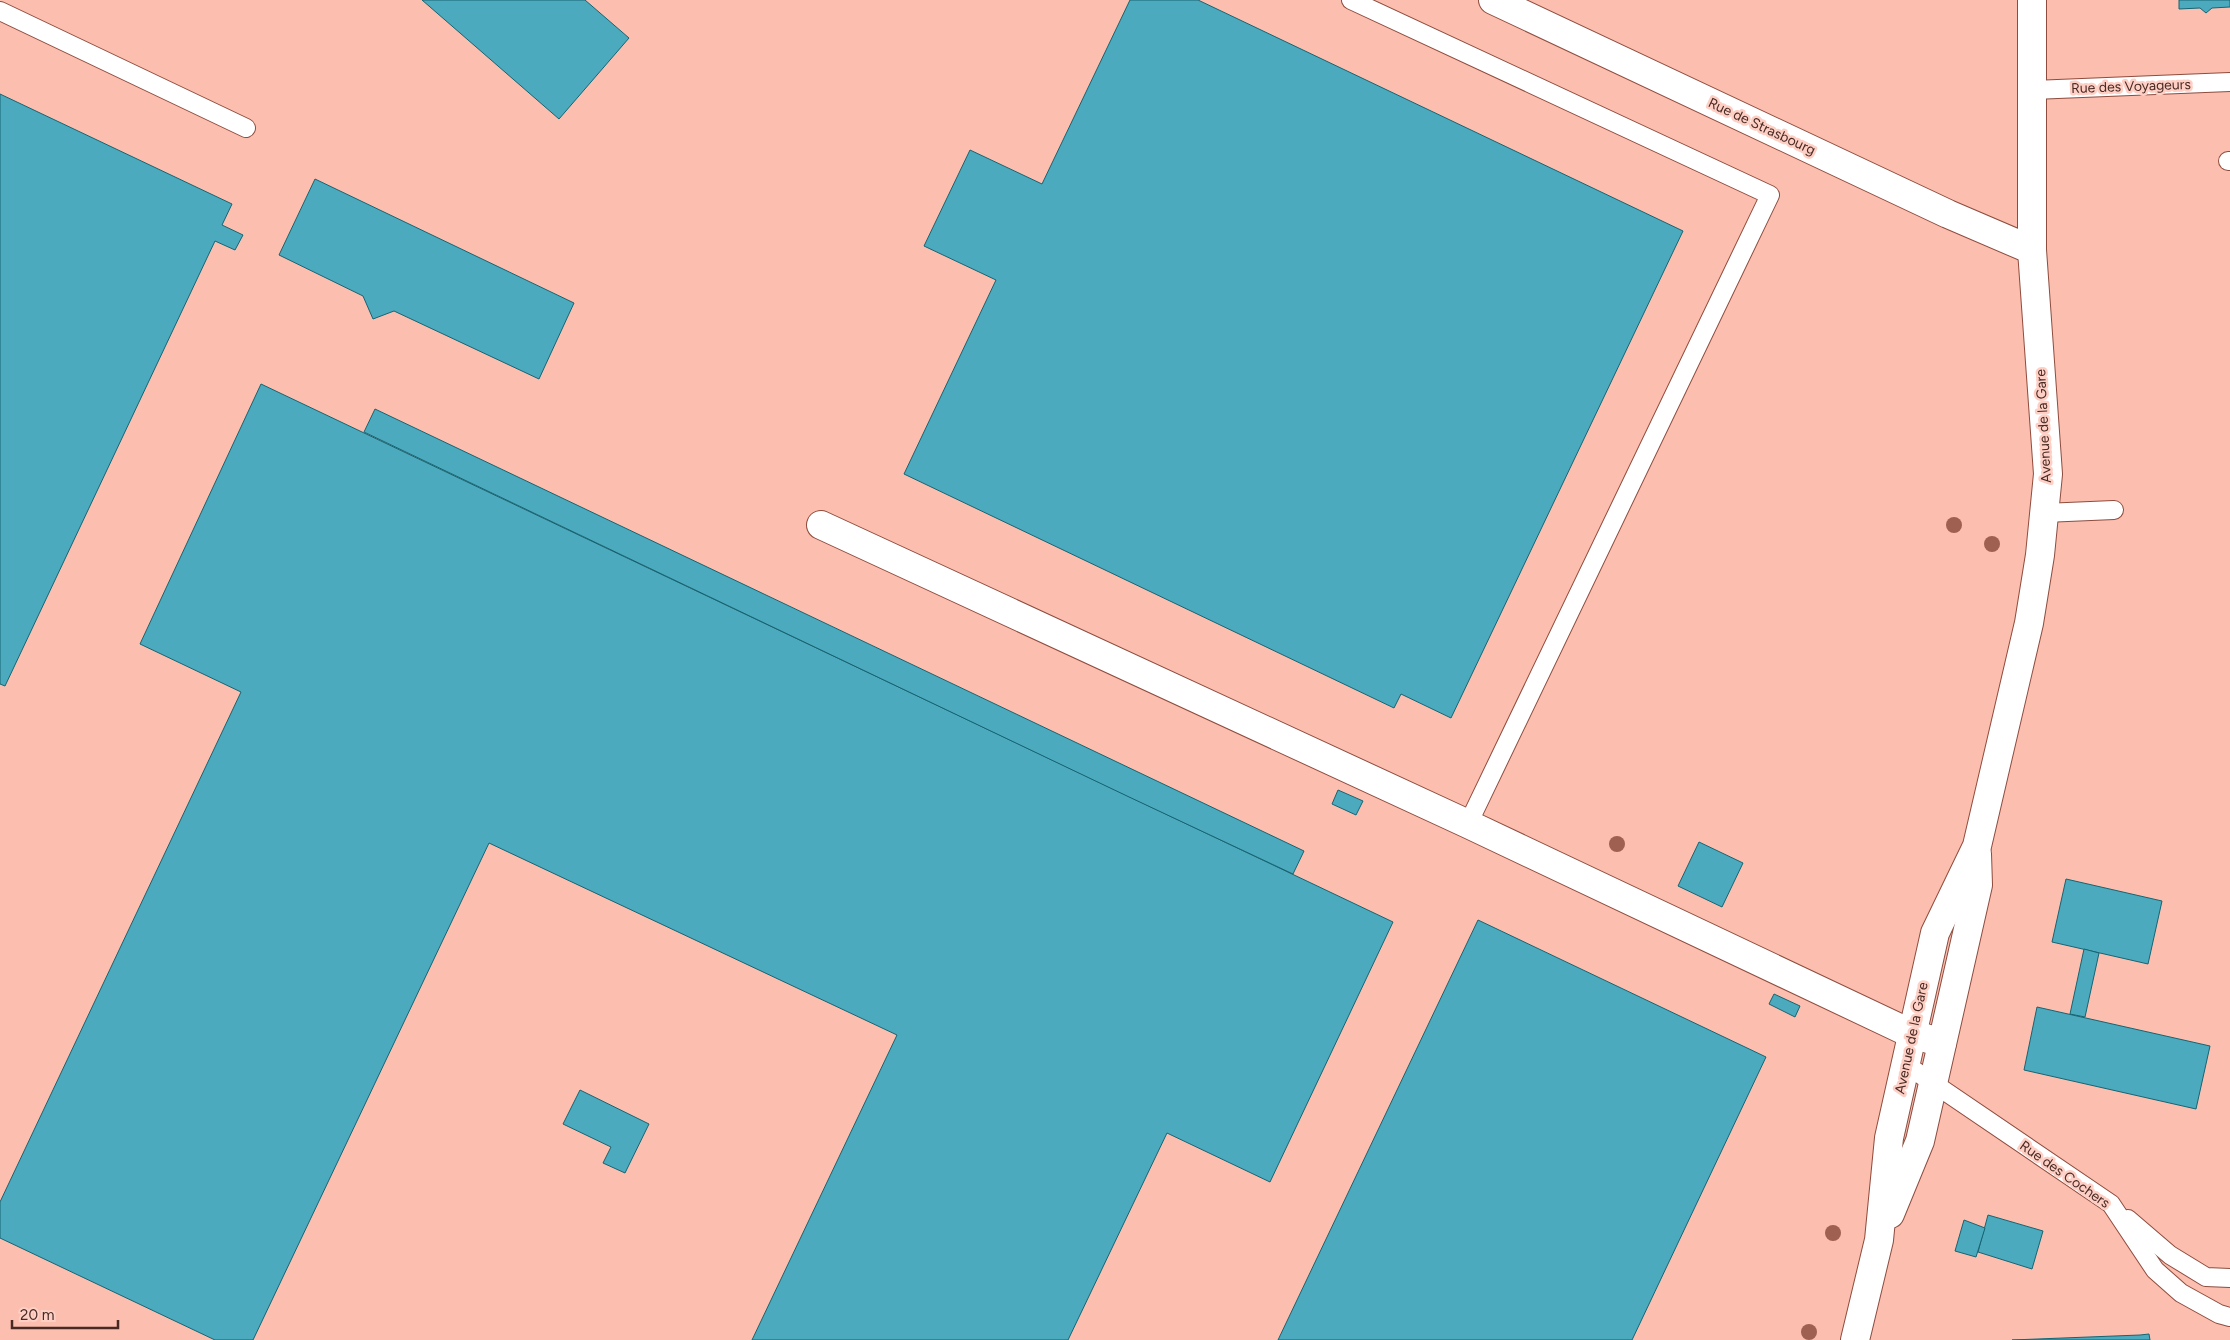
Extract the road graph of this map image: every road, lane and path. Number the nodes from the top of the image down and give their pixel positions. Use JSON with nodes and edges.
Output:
{"nodes":[{"id":1,"x":1351,"y":0,"type":"edge"},
{"id":2,"x":1492,"y":0,"type":"edge"},
{"id":3,"x":2032,"y":0,"type":"edge"},
{"id":4,"x":0,"y":11,"type":"edge"},
{"id":5,"x":2230,"y":82,"type":"edge"},
{"id":6,"x":2033,"y":90,"type":"junction"},
{"id":7,"x":246,"y":128,"type":"dead end"},
{"id":8,"x":2032,"y":250,"type":"junction"},
{"id":9,"x":2114,"y":510,"type":"dead end"},
{"id":10,"x":2044,"y":513,"type":"junction"},
{"id":11,"x":821,"y":525,"type":"dead end"},
{"id":12,"x":1468,"y":824,"type":"junction"},
{"id":13,"x":1977,"y":846,"type":"junction"},
{"id":14,"x":1912,"y":1034,"type":"junction"},
{"id":15,"x":1942,"y":1043,"type":"junction"},
{"id":16,"x":1905,"y":1064,"type":"junction"},
{"id":17,"x":1933,"y":1083,"type":"junction"},
{"id":18,"x":2111,"y":1204,"type":"junction"},
{"id":19,"x":1879,"y":1240,"type":"junction"},
{"id":20,"x":2230,"y":1278,"type":"edge"},
{"id":21,"x":2226,"y":1315,"type":"edge"},
{"id":22,"x":1855,"y":1340,"type":"edge"}],
"edges":[{"from":1,"to":12,"type":"lane"},
{"from":2,"to":8,"type":"street","name":"Rue de Strasbourg"},
{"from":3,"to":6,"type":"street","name":"Avenue de la Gare"},
{"from":4,"to":7,"type":"lane"},
{"from":5,"to":6,"type":"lane","name":"Rue des Voyageurs"},
{"from":6,"to":8,"type":"street","name":"Avenue de la Gare"},
{"from":8,"to":10,"type":"street","name":"Avenue de la Gare"},
{"from":9,"to":10,"type":"lane"},
{"from":10,"to":13,"type":"street","name":"Avenue de la Gare"},
{"from":11,"to":12,"type":"street"},
{"from":12,"to":14,"type":"street"},
{"from":13,"to":14,"type":"street","name":"Avenue de la Gare"},
{"from":13,"to":15,"type":"street","name":"Avenue de la Gare"},
{"from":14,"to":15,"type":"street"},
{"from":14,"to":16,"type":"street","name":"Avenue de la Gare"},
{"from":15,"to":17,"type":"street","name":"Avenue de la Gare"},
{"from":16,"to":17,"type":"lane","name":"Rue des Cochers"},
{"from":16,"to":19,"type":"street","name":"Avenue de la Gare"},
{"from":17,"to":18,"type":"lane","name":"Rue des Cochers"},
{"from":17,"to":19,"type":"street","name":"Avenue de la Gare"},
{"from":18,"to":20,"type":"lane"},
{"from":18,"to":21,"type":"lane","name":"Rue des Cochers"},
{"from":19,"to":22,"type":"street","name":"Avenue de la Gare"}]}
